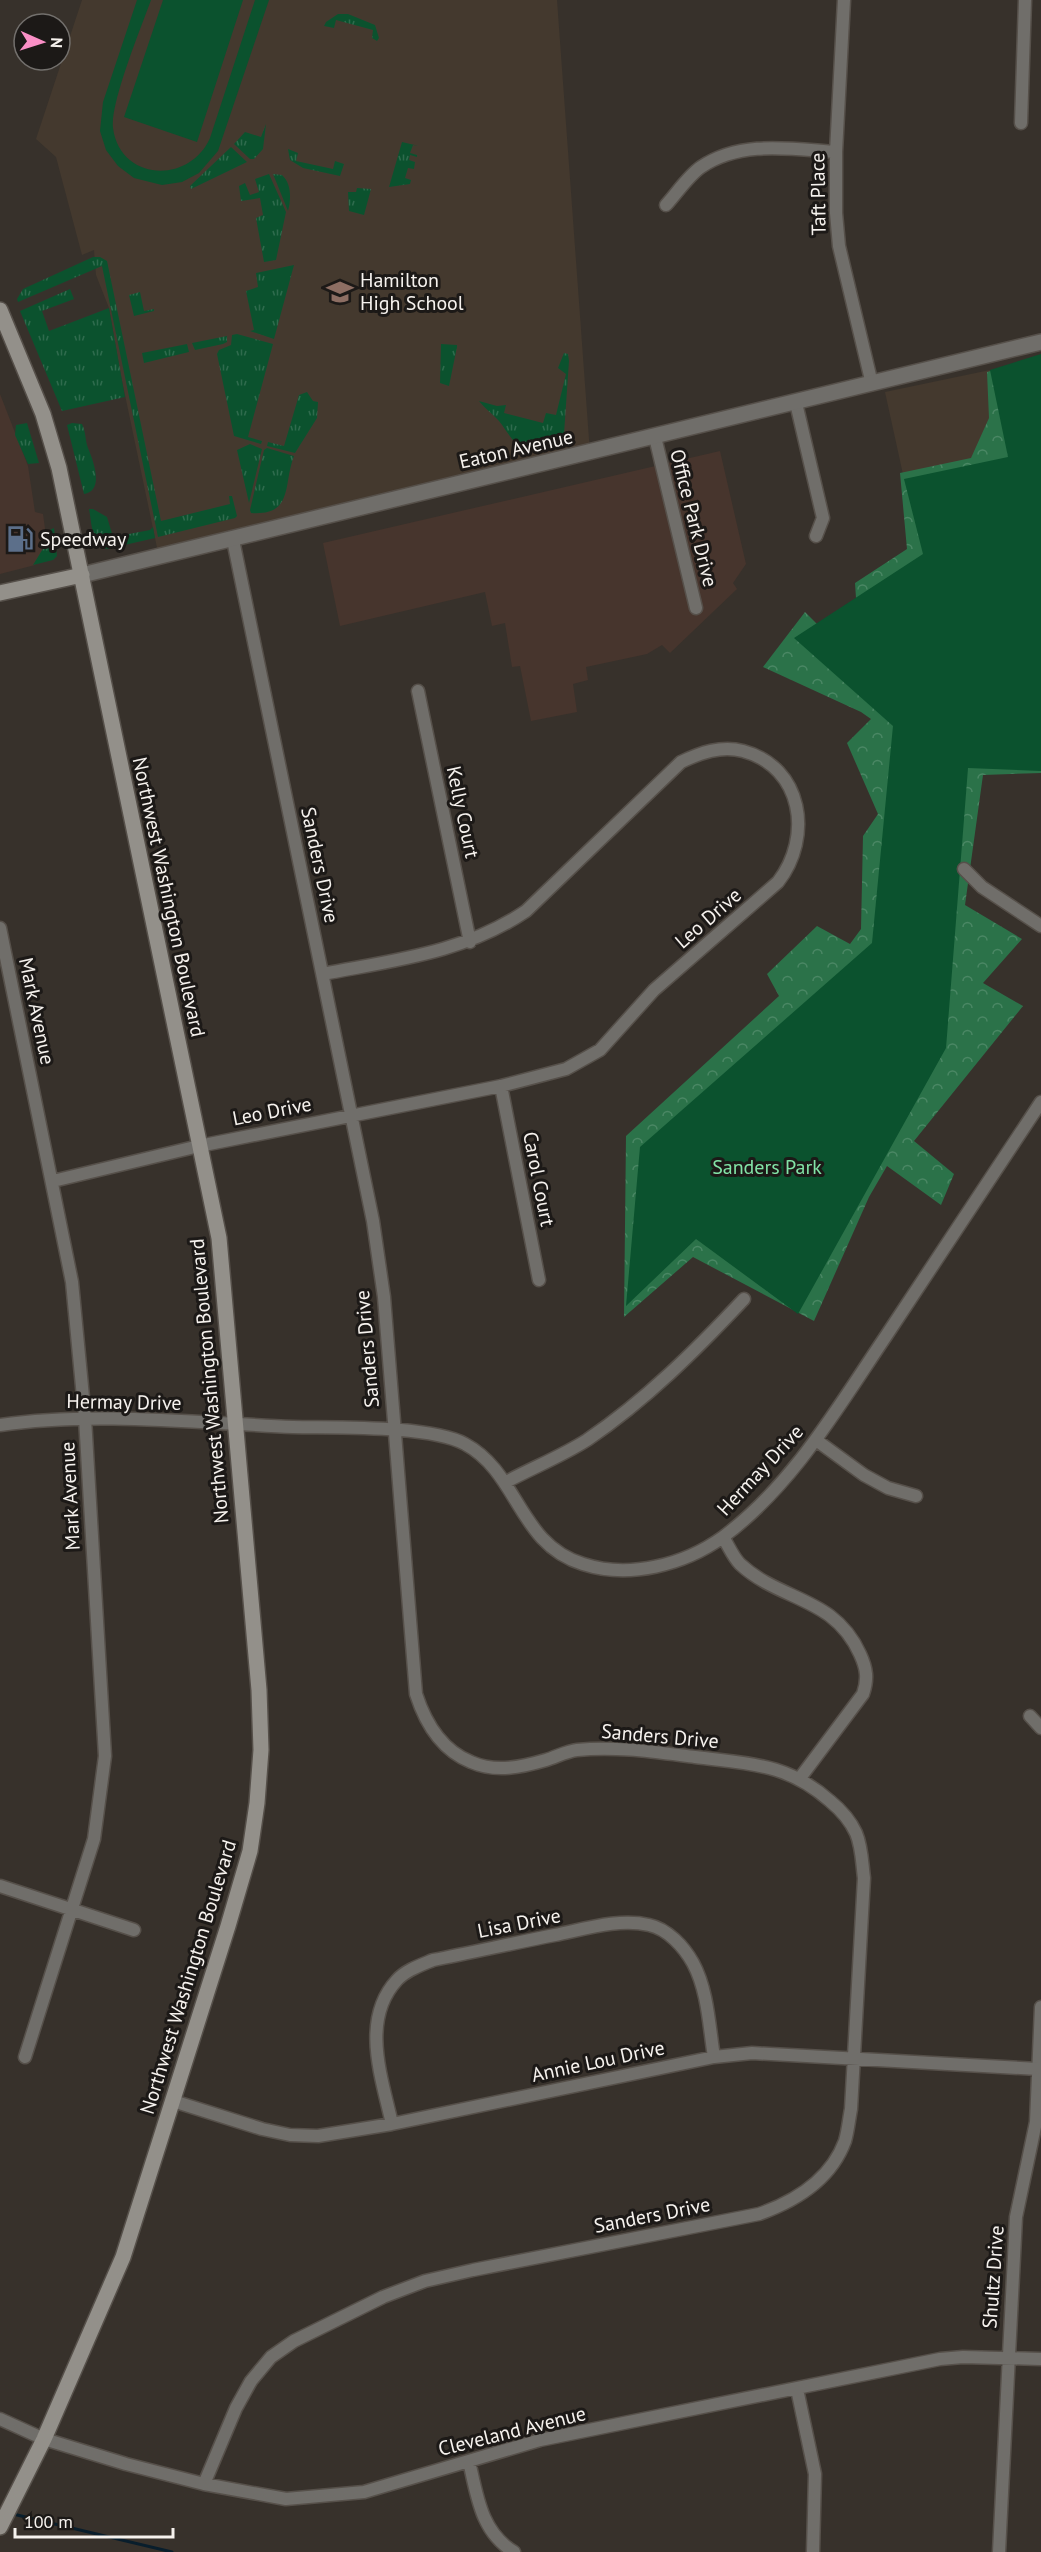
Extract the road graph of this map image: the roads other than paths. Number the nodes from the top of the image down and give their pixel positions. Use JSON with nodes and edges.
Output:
{"nodes":[{"id":1,"x":844,"y":0,"type":"edge"},
{"id":2,"x":1025,"y":0,"type":"edge"},
{"id":3,"x":1021,"y":123,"type":"dead end"},
{"id":4,"x":836,"y":152,"type":"junction"},
{"id":5,"x":666,"y":205,"type":"dead end"},
{"id":6,"x":0,"y":310,"type":"edge"},
{"id":7,"x":1041,"y":342,"type":"edge"},
{"id":8,"x":872,"y":384,"type":"junction"},
{"id":9,"x":796,"y":403,"type":"junction"},
{"id":10,"x":655,"y":437,"type":"junction"},
{"id":11,"x":816,"y":537,"type":"dead end"},
{"id":12,"x":233,"y":540,"type":"junction"},
{"id":13,"x":82,"y":575,"type":"junction"},
{"id":14,"x":0,"y":593,"type":"edge"},
{"id":15,"x":696,"y":608,"type":"dead end"},
{"id":16,"x":418,"y":691,"type":"dead end"},
{"id":17,"x":964,"y":869,"type":"dead end"},
{"id":18,"x":1041,"y":926,"type":"edge"},
{"id":19,"x":0,"y":928,"type":"edge"},
{"id":20,"x":470,"y":942,"type":"junction"},
{"id":21,"x":323,"y":974,"type":"junction"},
{"id":22,"x":501,"y":1086,"type":"junction"},
{"id":23,"x":1041,"y":1102,"type":"edge"},
{"id":24,"x":353,"y":1115,"type":"junction"},
{"id":25,"x":199,"y":1146,"type":"junction"},
{"id":26,"x":53,"y":1181,"type":"junction"},
{"id":27,"x":538,"y":1280,"type":"dead end"},
{"id":28,"x":744,"y":1299,"type":"dead end"},
{"id":29,"x":85,"y":1418,"type":"junction"},
{"id":30,"x":0,"y":1425,"type":"edge"},
{"id":31,"x":234,"y":1425,"type":"junction"},
{"id":32,"x":393,"y":1430,"type":"junction"},
{"id":33,"x":816,"y":1440,"type":"junction"},
{"id":34,"x":506,"y":1482,"type":"junction"},
{"id":35,"x":916,"y":1496,"type":"dead end"},
{"id":36,"x":723,"y":1537,"type":"junction"},
{"id":37,"x":1030,"y":1716,"type":"dead end"},
{"id":38,"x":1041,"y":1728,"type":"edge"},
{"id":39,"x":800,"y":1778,"type":"junction"},
{"id":40,"x":0,"y":1886,"type":"edge"},
{"id":41,"x":72,"y":1911,"type":"junction"},
{"id":42,"x":134,"y":1929,"type":"dead end"},
{"id":43,"x":1041,"y":2007,"type":"edge"},
{"id":44,"x":714,"y":2056,"type":"junction"},
{"id":45,"x":25,"y":2057,"type":"dead end"},
{"id":46,"x":855,"y":2059,"type":"junction"},
{"id":47,"x":1038,"y":2069,"type":"junction"},
{"id":48,"x":173,"y":2101,"type":"junction"},
{"id":49,"x":392,"y":2124,"type":"junction"},
{"id":50,"x":1007,"y":2357,"type":"junction"},
{"id":51,"x":1041,"y":2359,"type":"edge"},
{"id":52,"x":797,"y":2389,"type":"junction"},
{"id":53,"x":0,"y":2419,"type":"edge"},
{"id":54,"x":44,"y":2439,"type":"junction"},
{"id":55,"x":469,"y":2461,"type":"junction"},
{"id":56,"x":204,"y":2484,"type":"junction"},
{"id":57,"x":0,"y":2527,"type":"edge"},
{"id":58,"x":514,"y":2552,"type":"edge"},
{"id":59,"x":813,"y":2552,"type":"edge"},
{"id":60,"x":999,"y":2552,"type":"edge"}],
"edges":[{"from":1,"to":4,"type":"street","name":"Taft Place"},
{"from":2,"to":3,"type":"street"},
{"from":4,"to":5,"type":"street"},
{"from":4,"to":8,"type":"street","name":"Taft Place"},
{"from":6,"to":13,"type":"main road","name":"Northwest Washington Boulevard"},
{"from":7,"to":8,"type":"street","name":"Eaton Avenue"},
{"from":8,"to":9,"type":"street","name":"Eaton Avenue"},
{"from":9,"to":10,"type":"street","name":"Eaton Avenue"},
{"from":9,"to":11,"type":"street"},
{"from":10,"to":12,"type":"street","name":"Eaton Avenue"},
{"from":10,"to":15,"type":"street","name":"Office Park Drive"},
{"from":12,"to":13,"type":"street","name":"Eaton Avenue"},
{"from":12,"to":21,"type":"street","name":"Sanders Drive"},
{"from":13,"to":14,"type":"main road","name":"Eaton Avenue"},
{"from":13,"to":25,"type":"main road","name":"Northwest Washington Boulevard"},
{"from":16,"to":20,"type":"street","name":"Kelly Court"},
{"from":17,"to":18,"type":"street"},
{"from":19,"to":26,"type":"street","name":"Mark Avenue"},
{"from":20,"to":21,"type":"street","name":"Leo Drive"},
{"from":20,"to":22,"type":"street","name":"Leo Drive"},
{"from":21,"to":24,"type":"street","name":"Sanders Drive"},
{"from":22,"to":24,"type":"street","name":"Leo Drive"},
{"from":22,"to":27,"type":"street","name":"Carol Court"},
{"from":23,"to":33,"type":"street","name":"Hermay Drive"},
{"from":24,"to":25,"type":"street","name":"Leo Drive"},
{"from":24,"to":32,"type":"street","name":"Sanders Drive"},
{"from":25,"to":26,"type":"street","name":"Leo Drive"},
{"from":25,"to":31,"type":"main road","name":"Northwest Washington Boulevard"},
{"from":26,"to":29,"type":"street","name":"Mark Avenue"},
{"from":28,"to":34,"type":"street"},
{"from":29,"to":30,"type":"street","name":"Hermay Drive"},
{"from":29,"to":31,"type":"street","name":"Hermay Drive"},
{"from":29,"to":41,"type":"street","name":"Mark Avenue"},
{"from":31,"to":32,"type":"street","name":"Hermay Drive"},
{"from":31,"to":48,"type":"main road","name":"Northwest Washington Boulevard"},
{"from":32,"to":34,"type":"street","name":"Hermay Drive"},
{"from":32,"to":39,"type":"street","name":"Sanders Drive"},
{"from":33,"to":35,"type":"street"},
{"from":33,"to":36,"type":"street","name":"Hermay Drive"},
{"from":34,"to":36,"type":"street","name":"Hermay Drive"},
{"from":36,"to":39,"type":"street"},
{"from":37,"to":38,"type":"street"},
{"from":39,"to":46,"type":"street","name":"Sanders Drive"},
{"from":40,"to":41,"type":"street"},
{"from":41,"to":42,"type":"street"},
{"from":41,"to":45,"type":"street","name":"Mark Avenue"},
{"from":43,"to":47,"type":"street","name":"Shultz Drive"},
{"from":44,"to":46,"type":"street","name":"Annie Lou Drive"},
{"from":44,"to":49,"type":"street","name":"Annie Lou Drive"},
{"from":44,"to":49,"type":"street","name":"Lisa Drive"},
{"from":46,"to":47,"type":"street","name":"Annie Lou Drive"},
{"from":46,"to":56,"type":"street","name":"Sanders Drive"},
{"from":47,"to":50,"type":"street","name":"Shultz Drive"},
{"from":48,"to":49,"type":"street","name":"Annie Lou Drive"},
{"from":48,"to":54,"type":"main road","name":"Northwest Washington Boulevard"},
{"from":50,"to":51,"type":"street","name":"Cleveland Avenue"},
{"from":50,"to":52,"type":"street","name":"Cleveland Avenue"},
{"from":50,"to":60,"type":"street","name":"Shultz Drive"},
{"from":52,"to":55,"type":"street","name":"Cleveland Avenue"},
{"from":52,"to":59,"type":"street"},
{"from":53,"to":54,"type":"street","name":"Cleveland Avenue"},
{"from":54,"to":56,"type":"street","name":"Cleveland Avenue"},
{"from":54,"to":57,"type":"main road","name":"Northwest Washington Boulevard"},
{"from":55,"to":56,"type":"street","name":"Cleveland Avenue"},
{"from":55,"to":58,"type":"street"}]}
